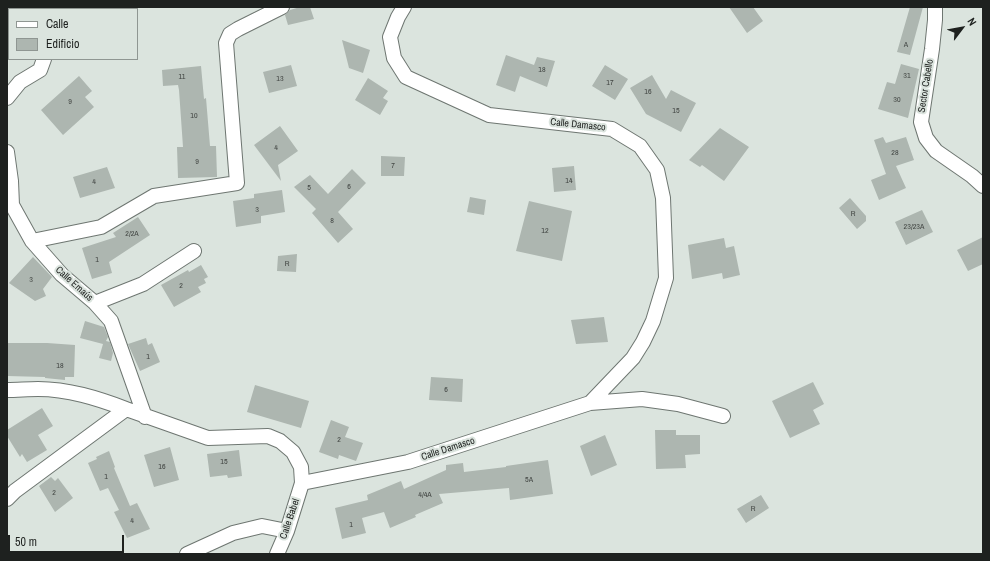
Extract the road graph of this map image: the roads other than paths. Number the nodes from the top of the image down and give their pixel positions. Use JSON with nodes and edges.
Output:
{"nodes":[{"id":1,"x":282,"y":7,"type":"edge"},
{"id":2,"x":404,"y":7,"type":"edge"},
{"id":3,"x":935,"y":7,"type":"edge"},
{"id":4,"x":44,"y":60,"type":"edge"},
{"id":5,"x":7,"y":98,"type":"edge"},
{"id":6,"x":7,"y":152,"type":"edge"},
{"id":7,"x":983,"y":186,"type":"edge"},
{"id":8,"x":7,"y":219,"type":"edge"},
{"id":9,"x":23,"y":225,"type":"junction"},
{"id":10,"x":32,"y":241,"type":"junction"},
{"id":11,"x":194,"y":251,"type":"dead end"},
{"id":12,"x":95,"y":303,"type":"junction"},
{"id":13,"x":7,"y":390,"type":"edge"},
{"id":14,"x":590,"y":403,"type":"junction"},
{"id":15,"x":126,"y":409,"type":"junction"},
{"id":16,"x":723,"y":416,"type":"dead end"},
{"id":17,"x":145,"y":417,"type":"junction"},
{"id":18,"x":302,"y":483,"type":"junction"},
{"id":19,"x":7,"y":499,"type":"edge"},
{"id":20,"x":287,"y":531,"type":"junction"},
{"id":21,"x":187,"y":554,"type":"edge"},
{"id":22,"x":277,"y":554,"type":"edge"}],
"edges":[{"from":1,"to":10,"type":"street"},
{"from":2,"to":14,"type":"street","name":"Calle Damasco"},
{"from":3,"to":7,"type":"street","name":"Sector Cabello"},
{"from":4,"to":5,"type":"street"},
{"from":6,"to":9,"type":"street","name":"Calle Emaús"},
{"from":8,"to":9,"type":"street"},
{"from":9,"to":10,"type":"street","name":"Calle Emaús"},
{"from":10,"to":12,"type":"street","name":"Calle Emaús"},
{"from":11,"to":12,"type":"street"},
{"from":12,"to":17,"type":"street","name":"Calle Emaús"},
{"from":13,"to":15,"type":"street"},
{"from":14,"to":16,"type":"street","name":"Calle Damasco"},
{"from":14,"to":18,"type":"street","name":"Calle Damasco"},
{"from":15,"to":17,"type":"street"},
{"from":15,"to":19,"type":"street"},
{"from":17,"to":18,"type":"street"},
{"from":18,"to":20,"type":"street","name":"Calle Babel"},
{"from":20,"to":21,"type":"street"},
{"from":20,"to":22,"type":"street","name":"Calle Babel"}]}
